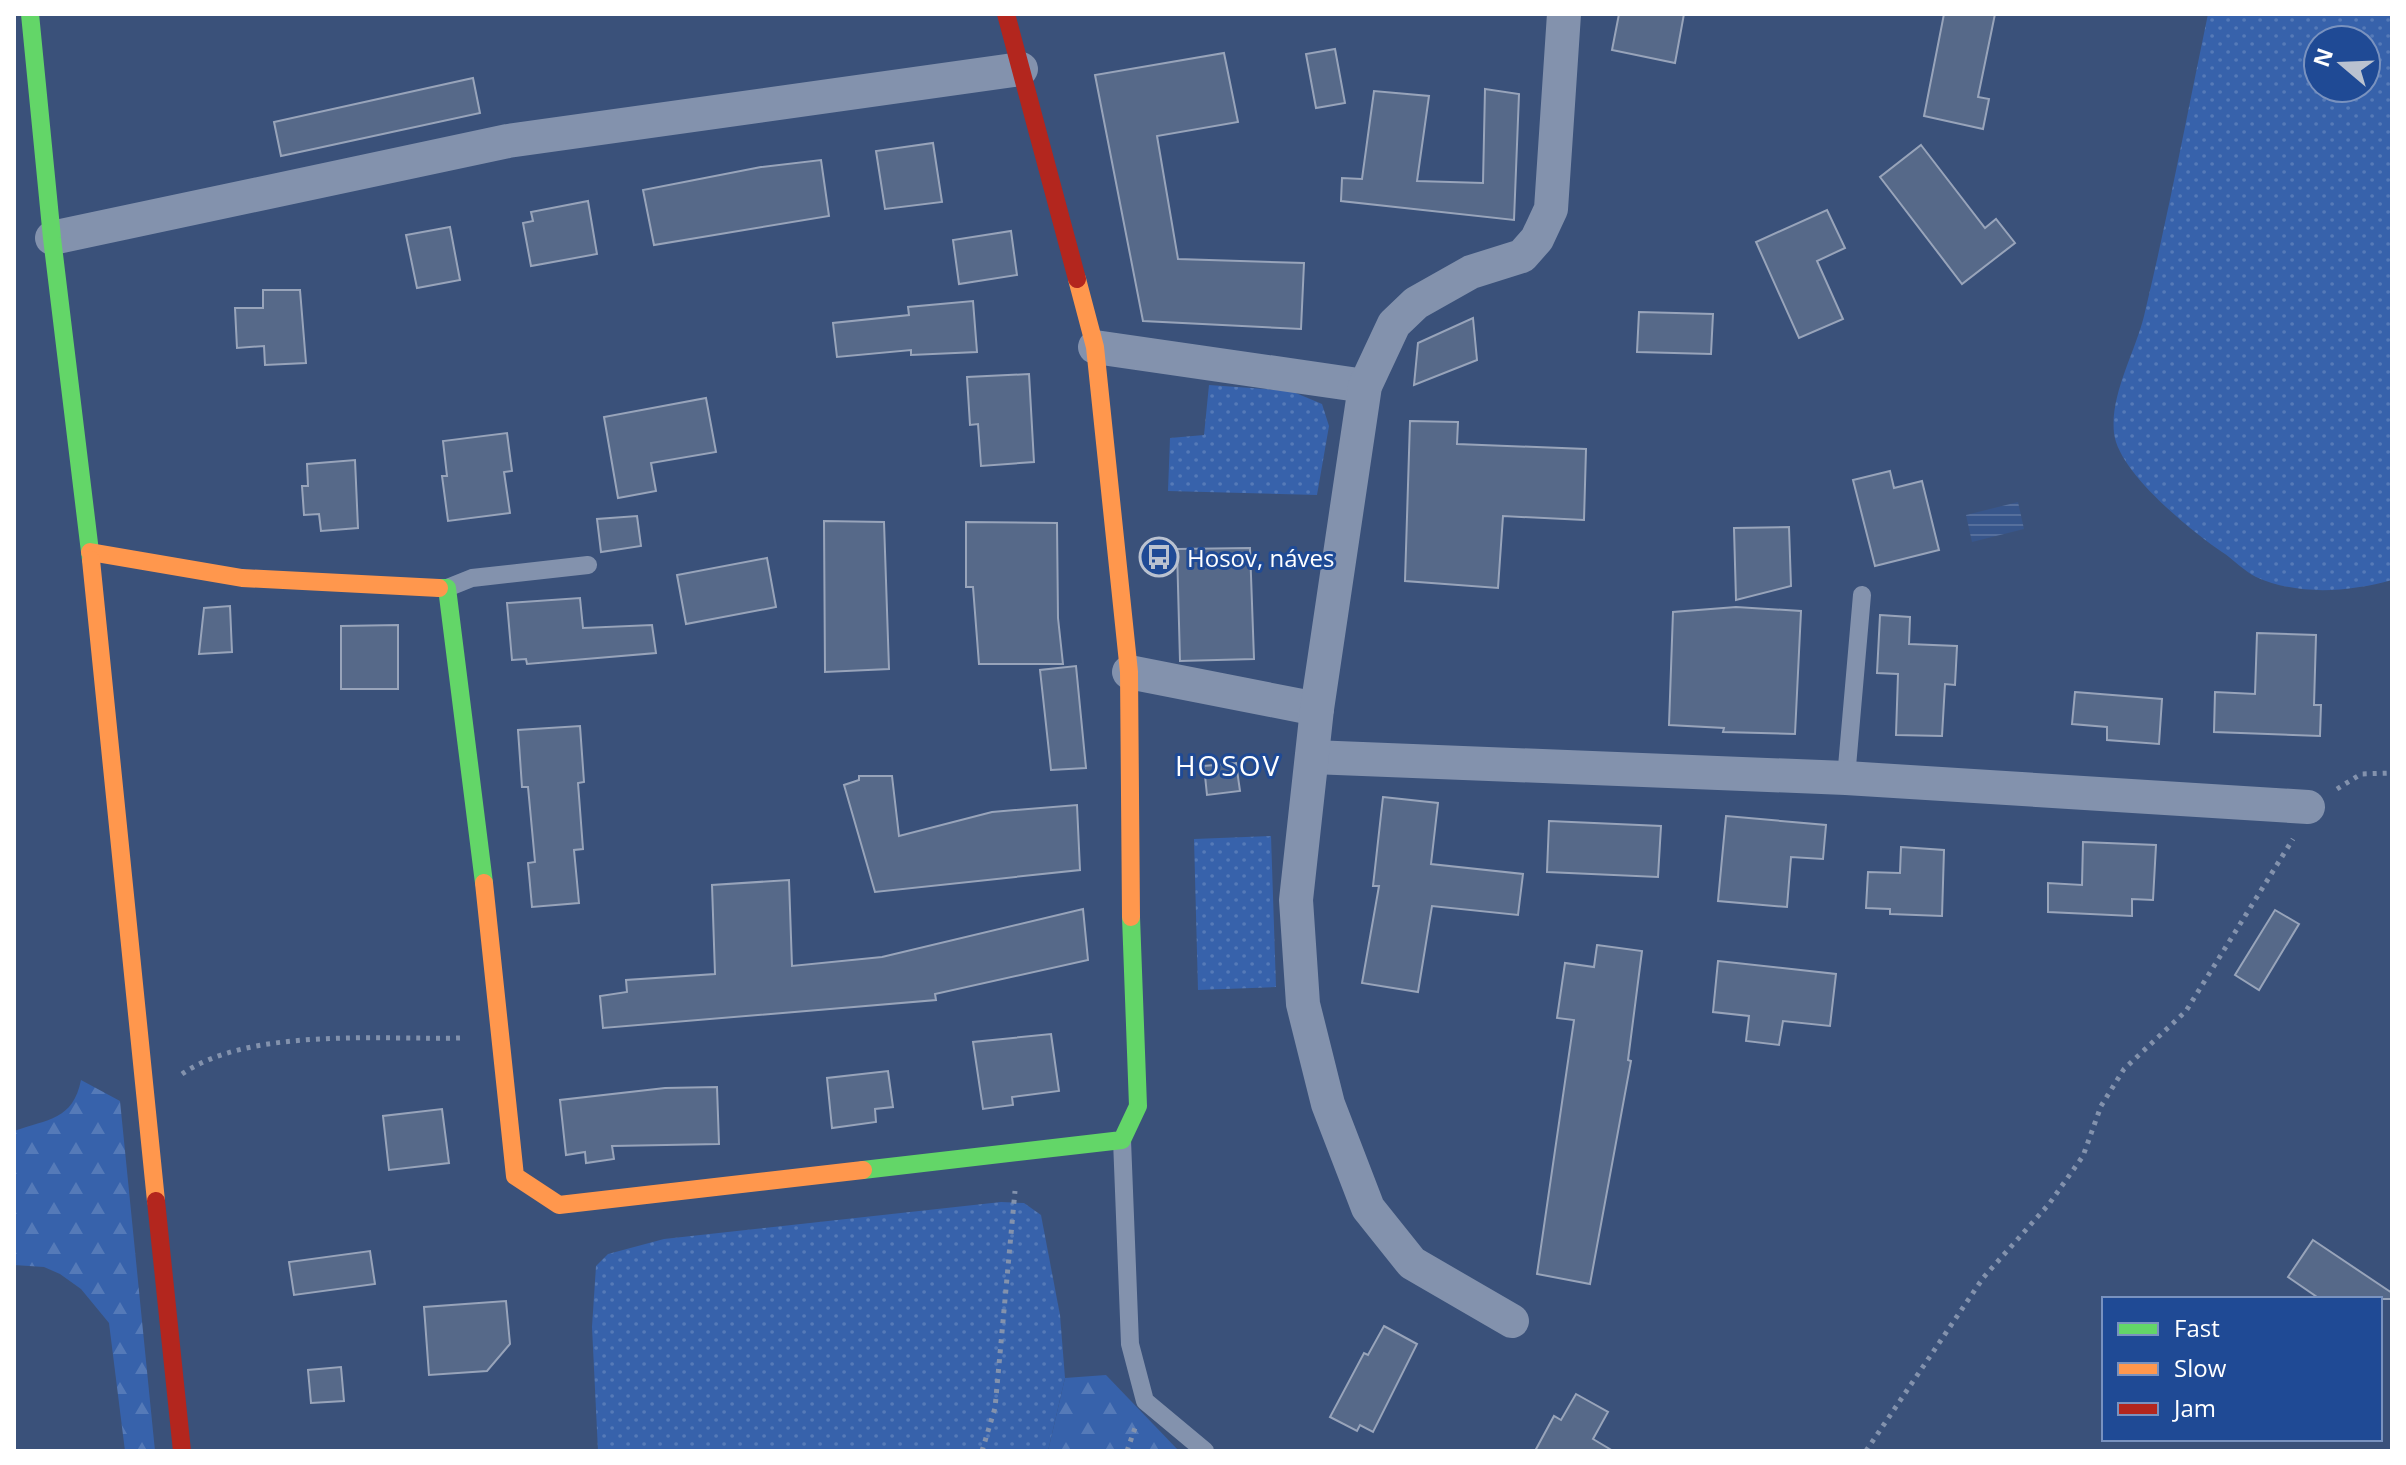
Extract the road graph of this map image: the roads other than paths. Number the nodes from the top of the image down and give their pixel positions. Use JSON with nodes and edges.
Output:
{"nodes":[{"id":1,"x":30,"y":14,"type":"edge"},
{"id":2,"x":1006,"y":14,"type":"edge"},
{"id":3,"x":1564,"y":14,"type":"edge"},
{"id":4,"x":1021,"y":69,"type":"junction"},
{"id":5,"x":52,"y":238,"type":"junction"},
{"id":6,"x":1095,"y":347,"type":"junction"},
{"id":7,"x":1365,"y":386,"type":"junction"},
{"id":8,"x":90,"y":552,"type":"junction"},
{"id":9,"x":588,"y":565,"type":"dead end"},
{"id":10,"x":447,"y":588,"type":"junction"},
{"id":11,"x":1862,"y":595,"type":"dead end"},
{"id":12,"x":1129,"y":672,"type":"junction"},
{"id":13,"x":1317,"y":709,"type":"junction"},
{"id":14,"x":1312,"y":757,"type":"junction"},
{"id":15,"x":1846,"y":778,"type":"junction"},
{"id":16,"x":2308,"y":807,"type":"road end"},
{"id":17,"x":1122,"y":1140,"type":"junction"},
{"id":18,"x":1512,"y":1321,"type":"dead end"},
{"id":19,"x":182,"y":1451,"type":"edge"},
{"id":20,"x":1205,"y":1451,"type":"edge"}],
"edges":[{"from":1,"to":5,"type":"street"},
{"from":2,"to":4,"type":"street"},
{"from":3,"to":7,"type":"street"},
{"from":4,"to":5,"type":"street"},
{"from":4,"to":6,"type":"street"},
{"from":5,"to":8,"type":"street"},
{"from":6,"to":7,"type":"street"},
{"from":6,"to":12,"type":"street"},
{"from":7,"to":13,"type":"street"},
{"from":8,"to":10,"type":"street"},
{"from":8,"to":19,"type":"street"},
{"from":9,"to":10,"type":"lane"},
{"from":10,"to":17,"type":"street"},
{"from":11,"to":15,"type":"lane"},
{"from":12,"to":13,"type":"street"},
{"from":12,"to":17,"type":"street"},
{"from":13,"to":14,"type":"street"},
{"from":14,"to":15,"type":"street"},
{"from":14,"to":18,"type":"street"},
{"from":15,"to":16,"type":"street"},
{"from":17,"to":20,"type":"lane"}]}
